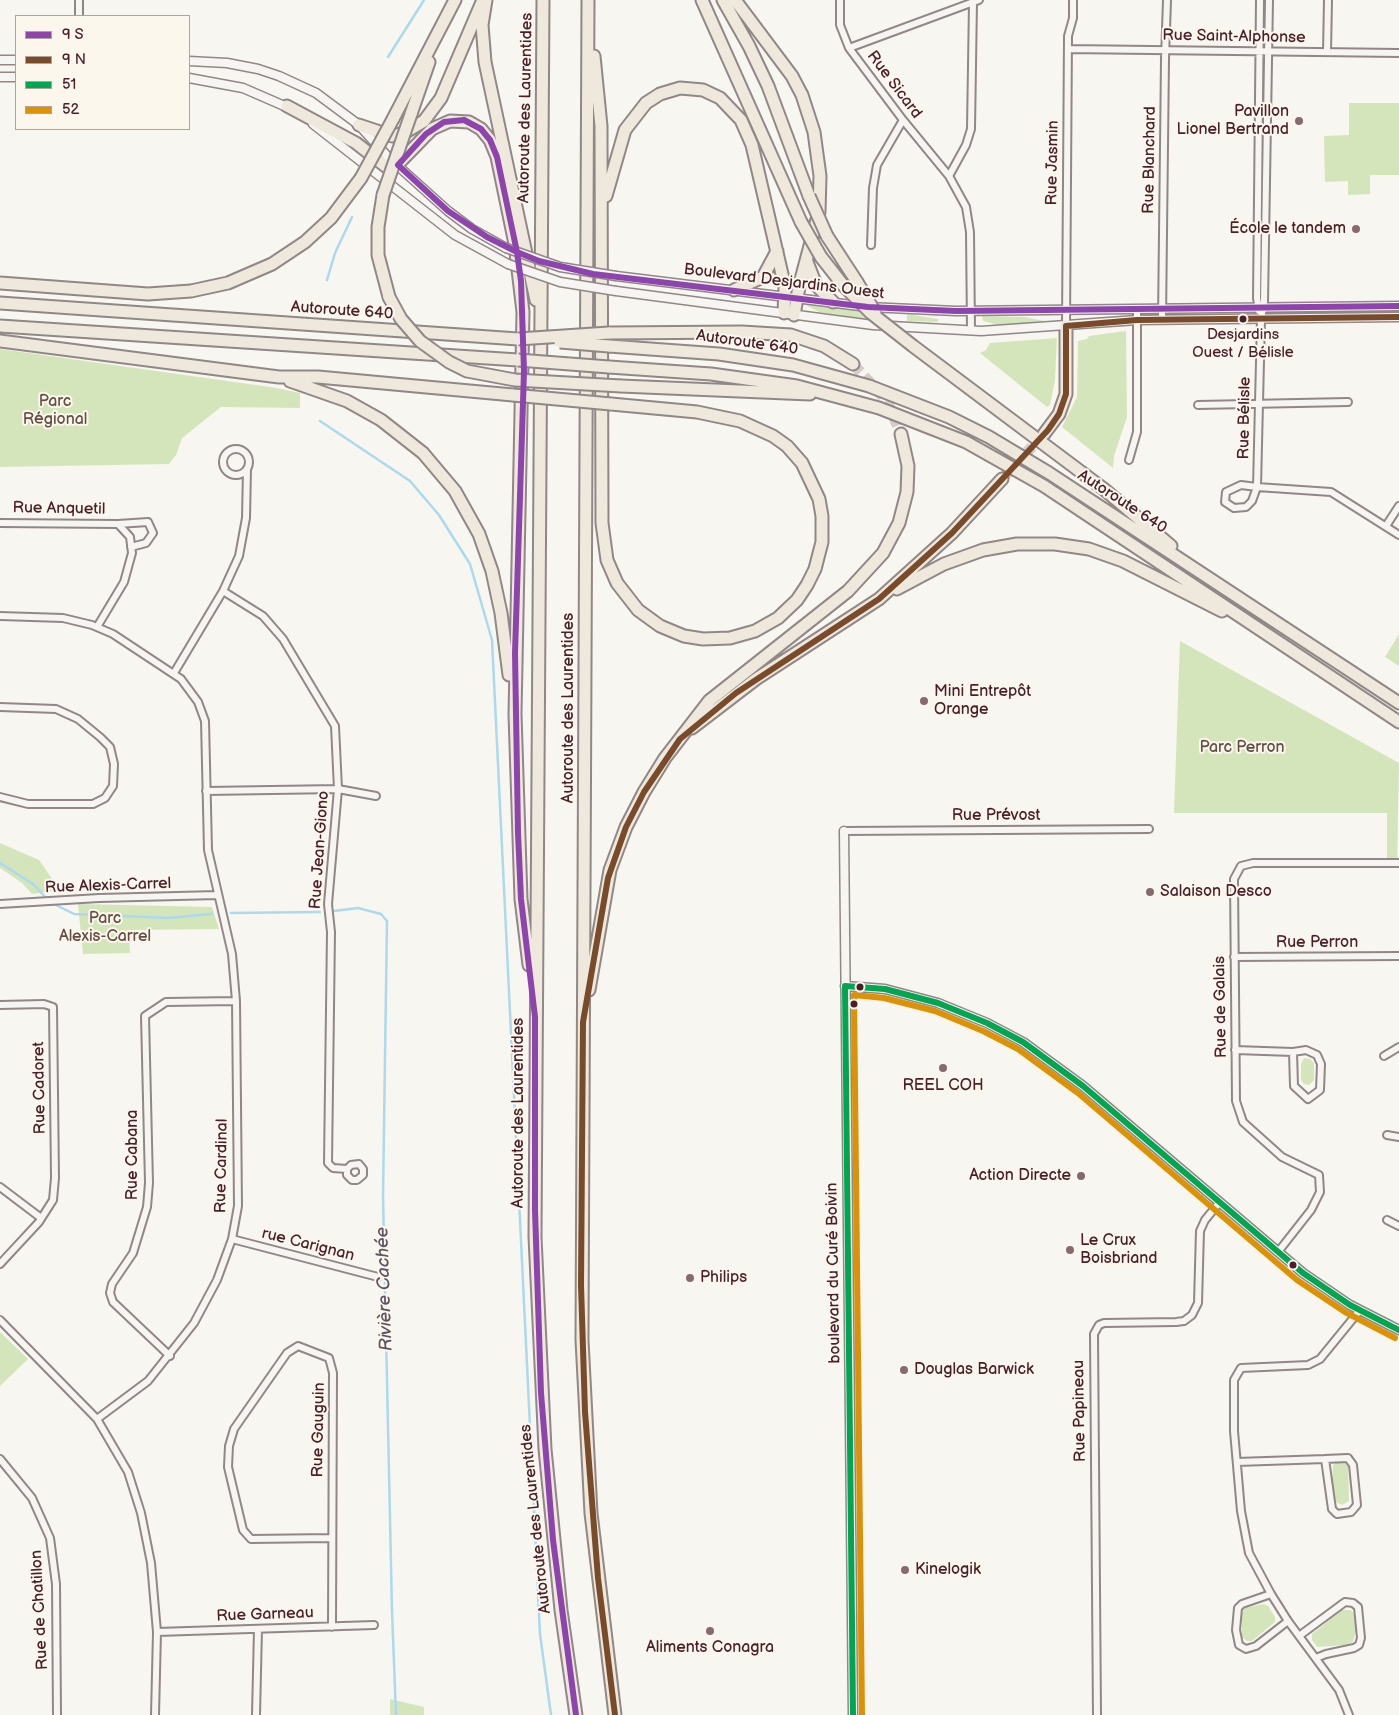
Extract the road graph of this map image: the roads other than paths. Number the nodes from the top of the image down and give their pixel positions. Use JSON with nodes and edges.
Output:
{"nodes":[{"id":1,"x":80,"y":0,"type":"edge"},
{"id":2,"x":455,"y":0,"type":"edge"},
{"id":3,"x":485,"y":0,"type":"edge"},
{"id":4,"x":544,"y":0,"type":"edge"},
{"id":5,"x":588,"y":0,"type":"edge"},
{"id":6,"x":702,"y":0,"type":"edge"},
{"id":7,"x":723,"y":0,"type":"edge"},
{"id":8,"x":735,"y":0,"type":"edge"},
{"id":9,"x":840,"y":0,"type":"edge"},
{"id":10,"x":1072,"y":0,"type":"edge"},
{"id":11,"x":1167,"y":0,"type":"edge"},
{"id":12,"x":1260,"y":0,"type":"edge"},
{"id":13,"x":1269,"y":0,"type":"edge"},
{"id":14,"x":1328,"y":0,"type":"edge"},
{"id":15,"x":976,"y":1,"type":"edge"},
{"id":16,"x":79,"y":15,"type":"edge"},
{"id":17,"x":442,"y":26,"type":"junction"},
{"id":18,"x":849,"y":48,"type":"junction"},
{"id":19,"x":1068,"y":48,"type":"junction"},
{"id":20,"x":1165,"y":50,"type":"junction"},
{"id":21,"x":1260,"y":52,"type":"junction"},
{"id":22,"x":1268,"y":52,"type":"junction"},
{"id":23,"x":1327,"y":52,"type":"junction"},
{"id":24,"x":1399,"y":53,"type":"edge"},
{"id":25,"x":0,"y":60,"type":"edge"},
{"id":26,"x":15,"y":60,"type":"edge"},
{"id":27,"x":190,"y":61,"type":"edge"},
{"id":28,"x":0,"y":77,"type":"edge"},
{"id":29,"x":15,"y":77,"type":"edge"},
{"id":30,"x":190,"y":78,"type":"edge"},
{"id":31,"x":287,"y":106,"type":"junction"},
{"id":32,"x":903,"y":120,"type":"junction"},
{"id":33,"x":359,"y":125,"type":"junction"},
{"id":34,"x":1267,"y":155,"type":"junction"},
{"id":35,"x":1258,"y":156,"type":"junction"},
{"id":36,"x":398,"y":165,"type":"junction"},
{"id":37,"x":948,"y":176,"type":"junction"},
{"id":38,"x":602,"y":213,"type":"junction"},
{"id":39,"x":871,"y":245,"type":"dead end"},
{"id":40,"x":777,"y":251,"type":"junction"},
{"id":41,"x":807,"y":262,"type":"junction"},
{"id":42,"x":0,"y":284,"type":"edge"},
{"id":43,"x":734,"y":290,"type":"junction"},
{"id":44,"x":792,"y":297,"type":"junction"},
{"id":45,"x":833,"y":302,"type":"junction"},
{"id":46,"x":0,"y":303,"type":"edge"},
{"id":47,"x":1399,"y":306,"type":"edge"},
{"id":48,"x":1261,"y":308,"type":"junction"},
{"id":49,"x":1162,"y":309,"type":"junction"},
{"id":50,"x":1137,"y":310,"type":"junction"},
{"id":51,"x":1066,"y":311,"type":"junction"},
{"id":52,"x":970,"y":312,"type":"junction"},
{"id":53,"x":789,"y":314,"type":"junction"},
{"id":54,"x":1399,"y":317,"type":"edge"},
{"id":55,"x":540,"y":318,"type":"junction"},
{"id":56,"x":1261,"y":319,"type":"junction"},
{"id":57,"x":1137,"y":320,"type":"junction"},
{"id":58,"x":1162,"y":320,"type":"junction"},
{"id":59,"x":882,"y":322,"type":"junction"},
{"id":60,"x":0,"y":326,"type":"edge"},
{"id":61,"x":1066,"y":326,"type":"junction"},
{"id":62,"x":971,"y":330,"type":"junction"},
{"id":63,"x":518,"y":339,"type":"junction"},
{"id":64,"x":0,"y":341,"type":"edge"},
{"id":65,"x":853,"y":364,"type":"tunnel mouth"},
{"id":66,"x":279,"y":377,"type":"junction"},
{"id":67,"x":840,"y":396,"type":"junction"},
{"id":68,"x":1348,"y":402,"type":"dead end"},
{"id":69,"x":1259,"y":404,"type":"junction"},
{"id":70,"x":1198,"y":405,"type":"dead end"},
{"id":71,"x":901,"y":434,"type":"tunnel mouth"},
{"id":72,"x":1044,"y":434,"type":"tunnel mouth"},
{"id":73,"x":1129,"y":460,"type":"dead end"},
{"id":74,"x":247,"y":469,"type":"junction"},
{"id":75,"x":1002,"y":478,"type":"tunnel mouth"},
{"id":76,"x":1257,"y":488,"type":"junction"},
{"id":77,"x":1399,"y":506,"type":"edge"},
{"id":78,"x":0,"y":523,"type":"edge"},
{"id":79,"x":118,"y":524,"type":"junction"},
{"id":80,"x":1386,"y":526,"type":"junction"},
{"id":81,"x":1399,"y":535,"type":"edge"},
{"id":82,"x":131,"y":547,"type":"junction"},
{"id":83,"x":1211,"y":579,"type":"junction"},
{"id":84,"x":223,"y":591,"type":"junction"},
{"id":85,"x":879,"y":598,"type":"junction"},
{"id":86,"x":0,"y":616,"type":"edge"},
{"id":87,"x":97,"y":627,"type":"junction"},
{"id":88,"x":1263,"y":633,"type":"junction"},
{"id":89,"x":174,"y":672,"type":"junction"},
{"id":90,"x":1399,"y":703,"type":"edge"},
{"id":91,"x":0,"y":708,"type":"edge"},
{"id":92,"x":515,"y":714,"type":"junction"},
{"id":93,"x":1399,"y":722,"type":"edge"},
{"id":94,"x":680,"y":739,"type":"junction"},
{"id":95,"x":338,"y":789,"type":"junction"},
{"id":96,"x":206,"y":791,"type":"junction"},
{"id":97,"x":376,"y":796,"type":"dead end"},
{"id":98,"x":0,"y":797,"type":"edge"},
{"id":99,"x":1149,"y":828,"type":"dead end"},
{"id":100,"x":844,"y":831,"type":"joint"},
{"id":101,"x":1399,"y":863,"type":"edge"},
{"id":102,"x":217,"y":895,"type":"junction"},
{"id":103,"x":0,"y":904,"type":"edge"},
{"id":104,"x":1399,"y":956,"type":"edge"},
{"id":105,"x":1234,"y":957,"type":"junction"},
{"id":106,"x":845,"y":986,"type":"junction"},
{"id":107,"x":236,"y":1001,"type":"junction"},
{"id":108,"x":0,"y":1005,"type":"edge"},
{"id":109,"x":535,"y":1017,"type":"junction"},
{"id":110,"x":583,"y":1022,"type":"junction"},
{"id":111,"x":1399,"y":1047,"type":"edge"},
{"id":112,"x":1235,"y":1050,"type":"junction"},
{"id":113,"x":1293,"y":1052,"type":"junction"},
{"id":114,"x":1384,"y":1056,"type":"dead end"},
{"id":115,"x":1388,"y":1134,"type":"dead end"},
{"id":116,"x":1399,"y":1137,"type":"edge"},
{"id":117,"x":347,"y":1169,"type":"dead end"},
{"id":118,"x":0,"y":1187,"type":"edge"},
{"id":119,"x":1219,"y":1203,"type":"junction"},
{"id":120,"x":41,"y":1218,"type":"junction"},
{"id":121,"x":1388,"y":1220,"type":"dead end"},
{"id":122,"x":1399,"y":1226,"type":"edge"},
{"id":123,"x":232,"y":1239,"type":"junction"},
{"id":124,"x":1278,"y":1252,"type":"junction"},
{"id":125,"x":0,"y":1264,"type":"edge"},
{"id":126,"x":378,"y":1277,"type":"dead end"},
{"id":127,"x":1360,"y":1310,"type":"junction"},
{"id":128,"x":0,"y":1320,"type":"edge"},
{"id":129,"x":1399,"y":1330,"type":"edge"},
{"id":130,"x":170,"y":1356,"type":"junction"},
{"id":131,"x":97,"y":1419,"type":"junction"},
{"id":132,"x":1325,"y":1459,"type":"junction"},
{"id":133,"x":0,"y":1460,"type":"edge"},
{"id":134,"x":1237,"y":1462,"type":"junction"},
{"id":135,"x":331,"y":1538,"type":"junction"},
{"id":136,"x":1271,"y":1594,"type":"junction"},
{"id":137,"x":1288,"y":1621,"type":"junction"},
{"id":138,"x":374,"y":1625,"type":"dead end"},
{"id":139,"x":332,"y":1627,"type":"junction"},
{"id":140,"x":258,"y":1629,"type":"junction"},
{"id":141,"x":157,"y":1632,"type":"junction"},
{"id":142,"x":1299,"y":1636,"type":"junction"},
{"id":143,"x":1316,"y":1658,"type":"junction"},
{"id":144,"x":57,"y":1715,"type":"edge"},
{"id":145,"x":155,"y":1715,"type":"edge"},
{"id":146,"x":256,"y":1715,"type":"edge"},
{"id":147,"x":576,"y":1715,"type":"edge"},
{"id":148,"x":615,"y":1715,"type":"edge"},
{"id":149,"x":852,"y":1715,"type":"edge"},
{"id":150,"x":1097,"y":1715,"type":"edge"},
{"id":151,"x":1350,"y":1715,"type":"edge"}],
"edges":[{"from":1,"to":16,"type":"street"},
{"from":2,"to":17,"type":"highway"},
{"from":3,"to":33,"type":"highway"},
{"from":3,"to":55,"type":"highway"},
{"from":4,"to":55,"type":"highway","name":"Autoroute des Laurentides"},
{"from":5,"to":38,"type":"highway"},
{"from":5,"to":110,"type":"highway","name":"Autoroute des Laurentides"},
{"from":6,"to":59,"type":"highway","bridge":true},
{"from":7,"to":59,"type":"highway","bridge":true},
{"from":8,"to":41,"type":"highway"},
{"from":9,"to":18,"type":"street","name":"Rue Sicard"},
{"from":10,"to":19,"type":"street","name":"Rue Jasmin"},
{"from":11,"to":20,"type":"street","name":"Rue Blanchard"},
{"from":12,"to":21,"type":"street","name":"Rue Bélisle"},
{"from":13,"to":22,"type":"street","name":"Rue Bélisle"},
{"from":14,"to":23,"type":"street"},
{"from":15,"to":18,"type":"street"},
{"from":15,"to":37,"type":"street"},
{"from":17,"to":42,"type":"highway","bridge":true},
{"from":17,"to":67,"type":"highway","bridge":true},
{"from":18,"to":32,"type":"street","name":"Rue Sicard"},
{"from":19,"to":20,"type":"street","name":"Rue Saint-Alphonse"},
{"from":19,"to":51,"type":"street","name":"Rue Jasmin"},
{"from":20,"to":21,"type":"street","name":"Rue Saint-Alphonse"},
{"from":20,"to":49,"type":"street","name":"Rue Blanchard"},
{"from":21,"to":22,"type":"street","name":"Rue Saint-Alphonse"},
{"from":21,"to":35,"type":"street","name":"Rue Bélisle"},
{"from":22,"to":23,"type":"street","name":"Rue Saint-Alphonse"},
{"from":22,"to":34,"type":"street","name":"Rue Bélisle"},
{"from":23,"to":24,"type":"street","name":"Rue Saint-Alphonse"},
{"from":25,"to":26,"type":"street"},
{"from":27,"to":33,"type":"street","name":"Boulevard Desjardins Ouest"},
{"from":28,"to":29,"type":"street"},
{"from":30,"to":31,"type":"street","name":"Boulevard Desjardins Ouest"},
{"from":31,"to":36,"type":"highway"},
{"from":31,"to":53,"type":"street","name":"Boulevard Desjardins Ouest","bridge":true},
{"from":32,"to":37,"type":"street","name":"Rue Sicard"},
{"from":32,"to":39,"type":"street"},
{"from":33,"to":36,"type":"street","name":"Boulevard Desjardins Ouest"},
{"from":34,"to":35,"type":"street"},
{"from":34,"to":48,"type":"street","name":"Rue Bélisle"},
{"from":35,"to":48,"type":"street","name":"Rue Bélisle"},
{"from":36,"to":43,"type":"street","name":"Boulevard Desjardins Ouest","bridge":true},
{"from":36,"to":92,"type":"highway"},
{"from":37,"to":52,"type":"street","name":"Rue Sicard"},
{"from":38,"to":40,"type":"highway"},
{"from":38,"to":66,"type":"highway","bridge":true},
{"from":40,"to":43,"type":"highway"},
{"from":40,"to":44,"type":"highway"},
{"from":41,"to":44,"type":"highway"},
{"from":41,"to":45,"type":"highway"},
{"from":43,"to":44,"type":"street","name":"Boulevard Desjardins Ouest"},
{"from":44,"to":45,"type":"street","name":"Boulevard Desjardins Ouest"},
{"from":44,"to":53,"type":"highway"},
{"from":45,"to":52,"type":"street","name":"Boulevard Desjardins Ouest"},
{"from":46,"to":63,"type":"highway","name":"Autoroute 640"},
{"from":47,"to":48,"type":"street","name":"Boulevard Desjardins Ouest"},
{"from":48,"to":49,"type":"street","name":"Boulevard Desjardins Ouest"},
{"from":48,"to":56,"type":"street","name":"Rue Bélisle"},
{"from":49,"to":50,"type":"street","name":"Boulevard Desjardins Ouest"},
{"from":49,"to":58,"type":"street","name":"Rue Blanchard"},
{"from":50,"to":51,"type":"street","name":"Boulevard Desjardins Ouest"},
{"from":50,"to":57,"type":"street"},
{"from":51,"to":52,"type":"street","name":"Boulevard Desjardins Ouest"},
{"from":51,"to":61,"type":"street","name":"Rue Jasmin"},
{"from":52,"to":62,"type":"street","name":"Rue Sicard"},
{"from":53,"to":62,"type":"street","name":"Boulevard Desjardins Ouest"},
{"from":54,"to":56,"type":"street","name":"Boulevard Desjardins Ouest"},
{"from":55,"to":109,"type":"highway","name":"Autoroute des Laurentides"},
{"from":56,"to":58,"type":"street","name":"Boulevard Desjardins Ouest"},
{"from":56,"to":69,"type":"street","name":"Rue Bélisle"},
{"from":57,"to":58,"type":"street","name":"Boulevard Desjardins Ouest"},
{"from":57,"to":61,"type":"street","name":"Boulevard Desjardins Ouest"},
{"from":57,"to":73,"type":"street"},
{"from":59,"to":83,"type":"highway","bridge":true},
{"from":60,"to":67,"type":"highway","name":"Autoroute 640","bridge":true},
{"from":61,"to":62,"type":"street","name":"Boulevard Desjardins Ouest"},
{"from":61,"to":72,"type":"highway"},
{"from":63,"to":65,"type":"highway","bridge":true},
{"from":63,"to":83,"type":"highway","name":"Autoroute 640","bridge":true},
{"from":64,"to":66,"type":"highway"},
{"from":66,"to":92,"type":"highway"},
{"from":67,"to":88,"type":"highway","name":"Autoroute 640"},
{"from":68,"to":69,"type":"street"},
{"from":69,"to":70,"type":"street"},
{"from":69,"to":76,"type":"street","name":"Rue Bélisle"},
{"from":71,"to":94,"type":"highway"},
{"from":74,"to":74,"type":"street"},
{"from":74,"to":84,"type":"street"},
{"from":75,"to":85,"type":"highway"},
{"from":76,"to":76,"type":"street"},
{"from":76,"to":80,"type":"street"},
{"from":77,"to":80,"type":"street"},
{"from":78,"to":79,"type":"street","name":"Rue Anquetil"},
{"from":79,"to":82,"type":"street","name":"Rue Anquetil"},
{"from":79,"to":82,"type":"street","name":"Rue Anquetil"},
{"from":80,"to":81,"type":"street"},
{"from":82,"to":87,"type":"street"},
{"from":83,"to":90,"type":"highway","name":"Autoroute 640"},
{"from":84,"to":89,"type":"street"},
{"from":84,"to":95,"type":"street","name":"Rue Jean-Giono"},
{"from":85,"to":88,"type":"highway"},
{"from":85,"to":94,"type":"highway"},
{"from":86,"to":87,"type":"street","name":"Rue Cardinal"},
{"from":87,"to":89,"type":"street","name":"Rue Cardinal"},
{"from":88,"to":93,"type":"highway","name":"Autoroute 640"},
{"from":89,"to":96,"type":"street","name":"Rue Cardinal"},
{"from":91,"to":98,"type":"street"},
{"from":92,"to":109,"type":"highway"},
{"from":94,"to":110,"type":"highway"},
{"from":95,"to":96,"type":"street"},
{"from":95,"to":97,"type":"street"},
{"from":95,"to":117,"type":"street","name":"Rue Jean-Giono"},
{"from":96,"to":102,"type":"street","name":"Rue Cardinal"},
{"from":99,"to":100,"type":"street","name":"Rue Prévost"},
{"from":100,"to":106,"type":"street","name":"boulevard du Curé Boivin"},
{"from":101,"to":105,"type":"street","name":"Rue de Galais"},
{"from":102,"to":103,"type":"street","name":"Rue Alexis-Carrel"},
{"from":102,"to":107,"type":"street","name":"Rue Cardinal"},
{"from":104,"to":105,"type":"street","name":"Rue Perron"},
{"from":105,"to":112,"type":"street","name":"Rue de Galais"},
{"from":106,"to":119,"type":"street"},
{"from":106,"to":149,"type":"street","name":"boulevard du Curé Boivin"},
{"from":107,"to":123,"type":"street","name":"Rue Cardinal"},
{"from":107,"to":130,"type":"street","name":"Rue Cabana"},
{"from":108,"to":120,"type":"street","name":"Rue Cadoret"},
{"from":109,"to":147,"type":"highway","name":"Autoroute des Laurentides"},
{"from":110,"to":148,"type":"highway","name":"Autoroute des Laurentides"},
{"from":111,"to":114,"type":"street"},
{"from":112,"to":113,"type":"street"},
{"from":112,"to":124,"type":"street","name":"Rue de Galais"},
{"from":113,"to":113,"type":"street"},
{"from":115,"to":116,"type":"street"},
{"from":118,"to":120,"type":"street"},
{"from":119,"to":124,"type":"street"},
{"from":119,"to":150,"type":"street","name":"Rue Papineau"},
{"from":120,"to":125,"type":"street","name":"Rue Cadoret"},
{"from":121,"to":122,"type":"street"},
{"from":123,"to":126,"type":"street","name":"rue Carignan"},
{"from":123,"to":130,"type":"street","name":"Rue Cardinal"},
{"from":124,"to":127,"type":"street"},
{"from":127,"to":129,"type":"street"},
{"from":127,"to":134,"type":"street"},
{"from":128,"to":131,"type":"street"},
{"from":130,"to":131,"type":"street","name":"Rue Cardinal"},
{"from":131,"to":141,"type":"street"},
{"from":132,"to":132,"type":"street"},
{"from":132,"to":134,"type":"street"},
{"from":133,"to":144,"type":"street","name":"Rue de Chatillon"},
{"from":134,"to":136,"type":"street"},
{"from":135,"to":135,"type":"street","name":"Rue Gauguin"},
{"from":135,"to":139,"type":"street","name":"Rue Gauguin"},
{"from":136,"to":137,"type":"street"},
{"from":136,"to":137,"type":"street"},
{"from":137,"to":142,"type":"street"},
{"from":138,"to":139,"type":"street","name":"Rue Garneau"},
{"from":139,"to":140,"type":"street","name":"Rue Garneau"},
{"from":140,"to":141,"type":"street","name":"Rue Garneau"},
{"from":140,"to":146,"type":"street"},
{"from":141,"to":145,"type":"street"},
{"from":142,"to":143,"type":"street"},
{"from":142,"to":143,"type":"street"},
{"from":143,"to":151,"type":"street"}]}
